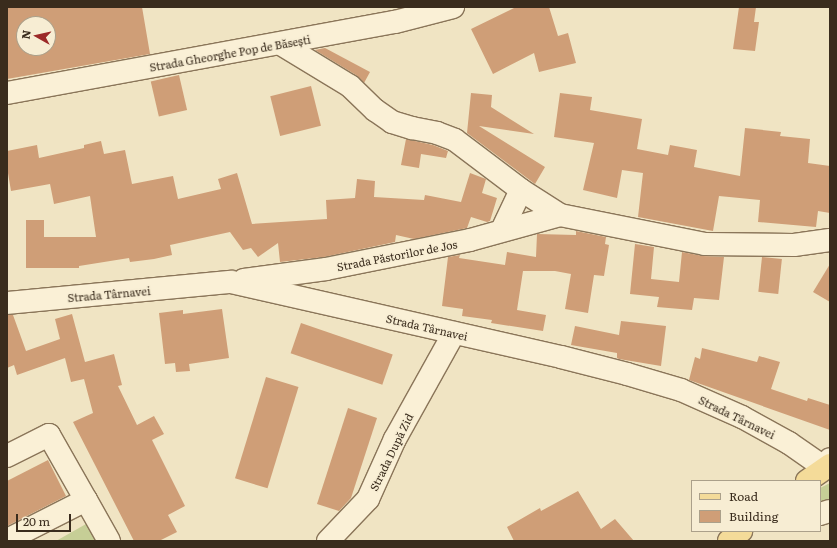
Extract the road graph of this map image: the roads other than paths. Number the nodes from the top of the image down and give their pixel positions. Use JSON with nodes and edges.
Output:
{"nodes":[{"id":1,"x":453,"y":7,"type":"edge"},
{"id":2,"x":281,"y":44,"type":"junction"},
{"id":3,"x":7,"y":93,"type":"edge"},
{"id":4,"x":520,"y":190,"type":"junction"},
{"id":5,"x":560,"y":215,"type":"junction"},
{"id":6,"x":502,"y":230,"type":"junction"},
{"id":7,"x":830,"y":240,"type":"edge"},
{"id":8,"x":231,"y":282,"type":"junction"},
{"id":9,"x":7,"y":304,"type":"edge"},
{"id":10,"x":454,"y":334,"type":"junction"},
{"id":11,"x":7,"y":456,"type":"edge"},
{"id":12,"x":828,"y":464,"type":"edge"},
{"id":13,"x":808,"y":480,"type":"edge"},
{"id":14,"x":86,"y":500,"type":"junction"},
{"id":15,"x":740,"y":532,"type":"edge"},
{"id":16,"x":7,"y":540,"type":"edge"},
{"id":17,"x":109,"y":541,"type":"edge"},
{"id":18,"x":328,"y":541,"type":"edge"},
{"id":19,"x":729,"y":541,"type":"edge"}],
"edges":[{"from":1,"to":2,"type":"street","name":"Strada Gheorghe Pop de Băsești"},
{"from":2,"to":3,"type":"street","name":"Strada Gheorghe Pop de Băsești"},
{"from":2,"to":4,"type":"street","name":"Strada Păstorilor de Jos"},
{"from":4,"to":5,"type":"street","name":"Strada Păstorilor de Jos"},
{"from":4,"to":6,"type":"street"},
{"from":5,"to":6,"type":"street","name":"Strada Păstorilor de Jos"},
{"from":5,"to":7,"type":"street","name":"Strada Păstorilor de Jos"},
{"from":6,"to":8,"type":"street","name":"Strada Păstorilor de Jos"},
{"from":8,"to":9,"type":"street","name":"Strada Târnavei"},
{"from":8,"to":10,"type":"street","name":"Strada Târnavei"},
{"from":10,"to":12,"type":"street","name":"Strada Târnavei"},
{"from":10,"to":18,"type":"street","name":"Strada După Zid"},
{"from":11,"to":14,"type":"street"},
{"from":12,"to":13,"type":"main road"},
{"from":14,"to":16,"type":"street"},
{"from":14,"to":17,"type":"street"},
{"from":15,"to":19,"type":"main road"}]}
